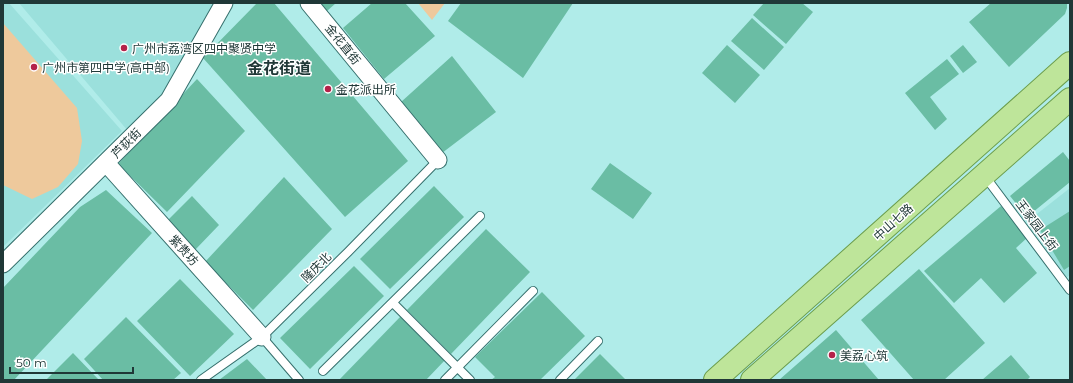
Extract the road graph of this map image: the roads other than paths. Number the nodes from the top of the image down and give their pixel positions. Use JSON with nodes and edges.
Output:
{"nodes":[{"id":1,"x":224,"y":3,"type":"edge"},
{"id":2,"x":309,"y":3,"type":"edge"},
{"id":3,"x":1070,"y":63,"type":"edge"},
{"id":4,"x":1070,"y":99,"type":"edge"},
{"id":5,"x":438,"y":160,"type":"joint"},
{"id":6,"x":106,"y":163,"type":"junction"},
{"id":7,"x":984,"y":175,"type":"junction"},
{"id":8,"x":480,"y":216,"type":"dead end"},
{"id":9,"x":3,"y":264,"type":"edge"},
{"id":10,"x":1070,"y":290,"type":"edge"},
{"id":11,"x":534,"y":291,"type":"dead end"},
{"id":12,"x":393,"y":302,"type":"junction"},
{"id":13,"x":262,"y":337,"type":"junction"},
{"id":14,"x":598,"y":341,"type":"dead end"},
{"id":15,"x":458,"y":368,"type":"junction"},
{"id":16,"x":323,"y":371,"type":"dead end"},
{"id":17,"x":202,"y":380,"type":"edge"},
{"id":18,"x":299,"y":380,"type":"edge"},
{"id":19,"x":445,"y":380,"type":"edge"},
{"id":20,"x":470,"y":380,"type":"edge"},
{"id":21,"x":560,"y":380,"type":"edge"},
{"id":22,"x":715,"y":380,"type":"edge"},
{"id":23,"x":752,"y":380,"type":"edge"}],
"edges":[{"from":1,"to":6,"type":"street","name":"芦荻街"},
{"from":2,"to":5,"type":"street","name":"金花直街"},
{"from":3,"to":22,"type":"main road","name":"中山七路"},
{"from":4,"to":7,"type":"main road","name":"中山七路"},
{"from":5,"to":13,"type":"lane","name":"隆庆北"},
{"from":6,"to":9,"type":"street","name":"芦荻街"},
{"from":6,"to":13,"type":"street","name":"紫贵坊"},
{"from":7,"to":10,"type":"lane","name":"王家园上街"},
{"from":7,"to":23,"type":"main road","name":"中山七路"},
{"from":8,"to":12,"type":"lane"},
{"from":11,"to":15,"type":"lane"},
{"from":12,"to":15,"type":"lane"},
{"from":12,"to":16,"type":"lane"},
{"from":13,"to":17,"type":"lane","name":"隆庆北"},
{"from":13,"to":18,"type":"lane"},
{"from":14,"to":21,"type":"lane"},
{"from":15,"to":19,"type":"lane"},
{"from":15,"to":20,"type":"lane"}]}
